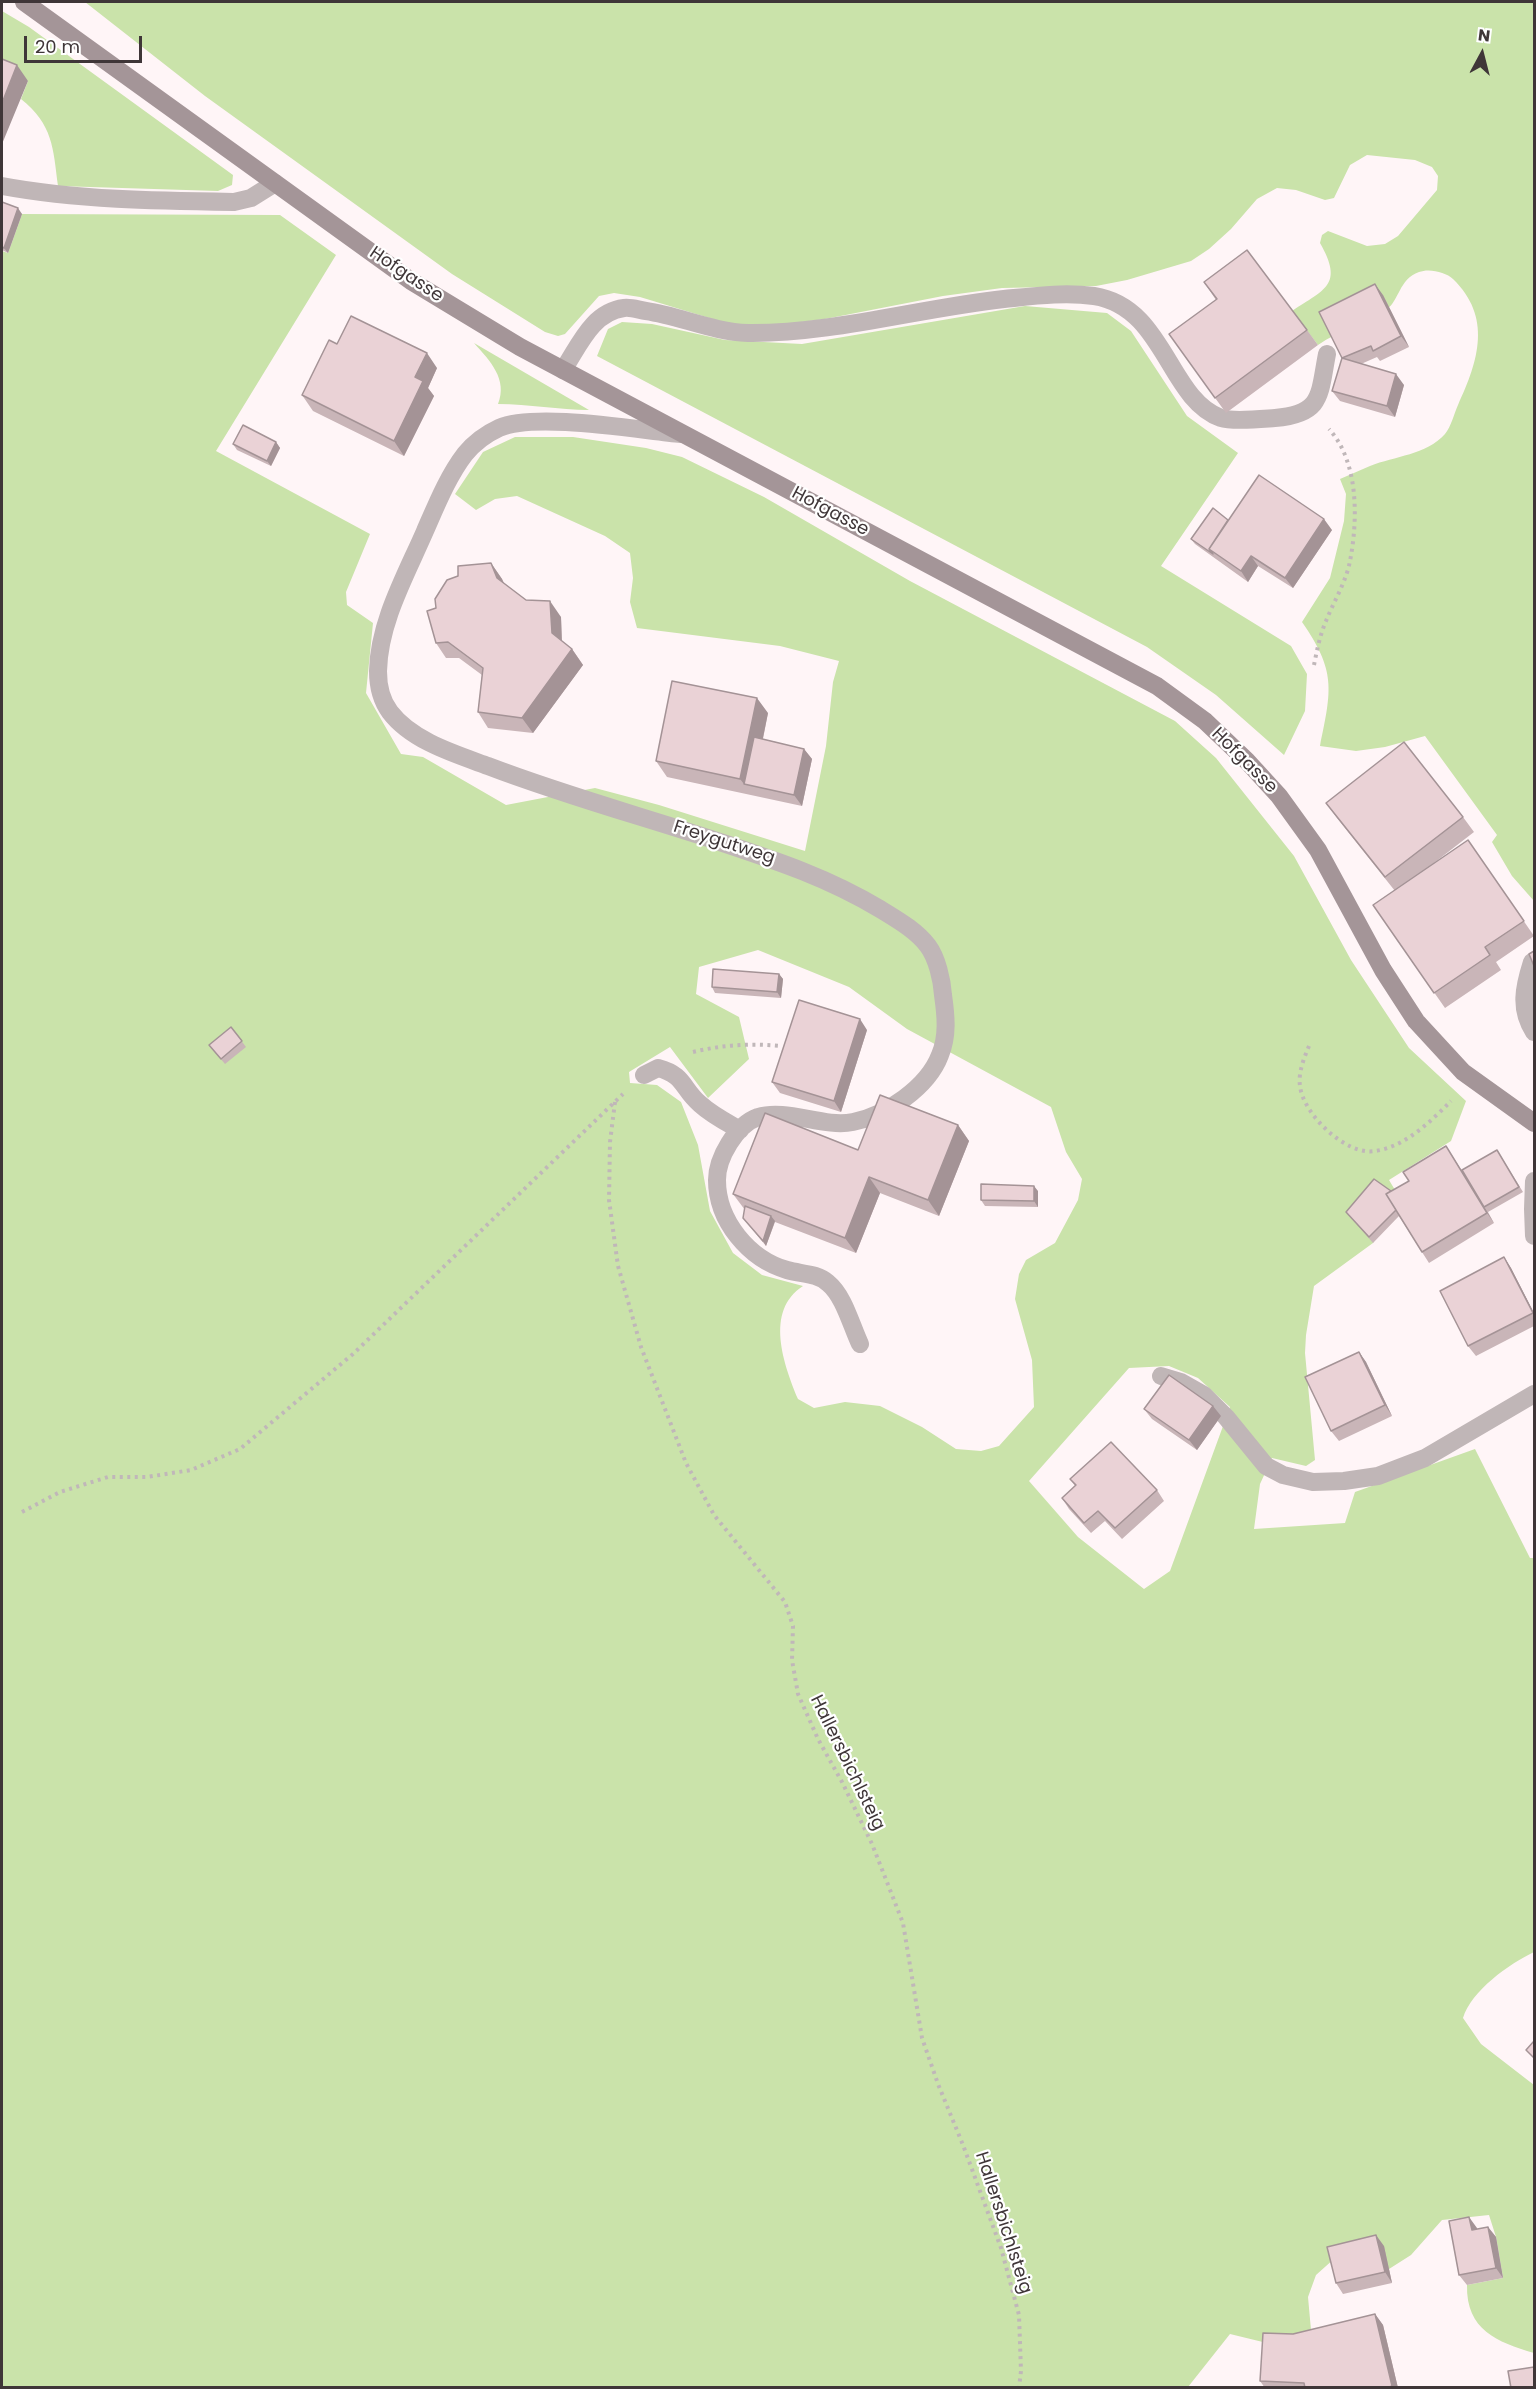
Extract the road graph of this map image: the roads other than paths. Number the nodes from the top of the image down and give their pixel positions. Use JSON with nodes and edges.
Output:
{"nodes":[{"id":1,"x":24,"y":2,"type":"edge"},
{"id":2,"x":274,"y":183,"type":"junction"},
{"id":3,"x":2,"y":186,"type":"edge"},
{"id":4,"x":1327,"y":354,"type":"dead end"},
{"id":5,"x":563,"y":370,"type":"junction"},
{"id":6,"x":681,"y":434,"type":"junction"},
{"id":7,"x":1532,"y":962,"type":"edge"},
{"id":8,"x":1534,"y":1032,"type":"edge"},
{"id":9,"x":651,"y":1071,"type":"road end"},
{"id":10,"x":1534,"y":1123,"type":"edge"},
{"id":11,"x":740,"y":1130,"type":"junction"},
{"id":12,"x":1534,"y":1181,"type":"edge"},
{"id":13,"x":1534,"y":1236,"type":"edge"},
{"id":14,"x":860,"y":1344,"type":"dead end"},
{"id":15,"x":1161,"y":1376,"type":"dead end"},
{"id":16,"x":1534,"y":1394,"type":"edge"}],
"edges":[{"from":1,"to":2,"type":"main road","name":"Hofgasse"},
{"from":2,"to":3,"type":"lane"},
{"from":2,"to":5,"type":"main road","name":"Hofgasse"},
{"from":4,"to":5,"type":"lane"},
{"from":5,"to":6,"type":"main road","name":"Hofgasse"},
{"from":6,"to":10,"type":"main road","name":"Hofgasse"},
{"from":6,"to":11,"type":"lane","name":"Freygutweg"},
{"from":7,"to":8,"type":"lane"},
{"from":9,"to":11,"type":"lane"},
{"from":11,"to":14,"type":"lane"},
{"from":12,"to":13,"type":"lane"},
{"from":15,"to":16,"type":"lane"}]}
